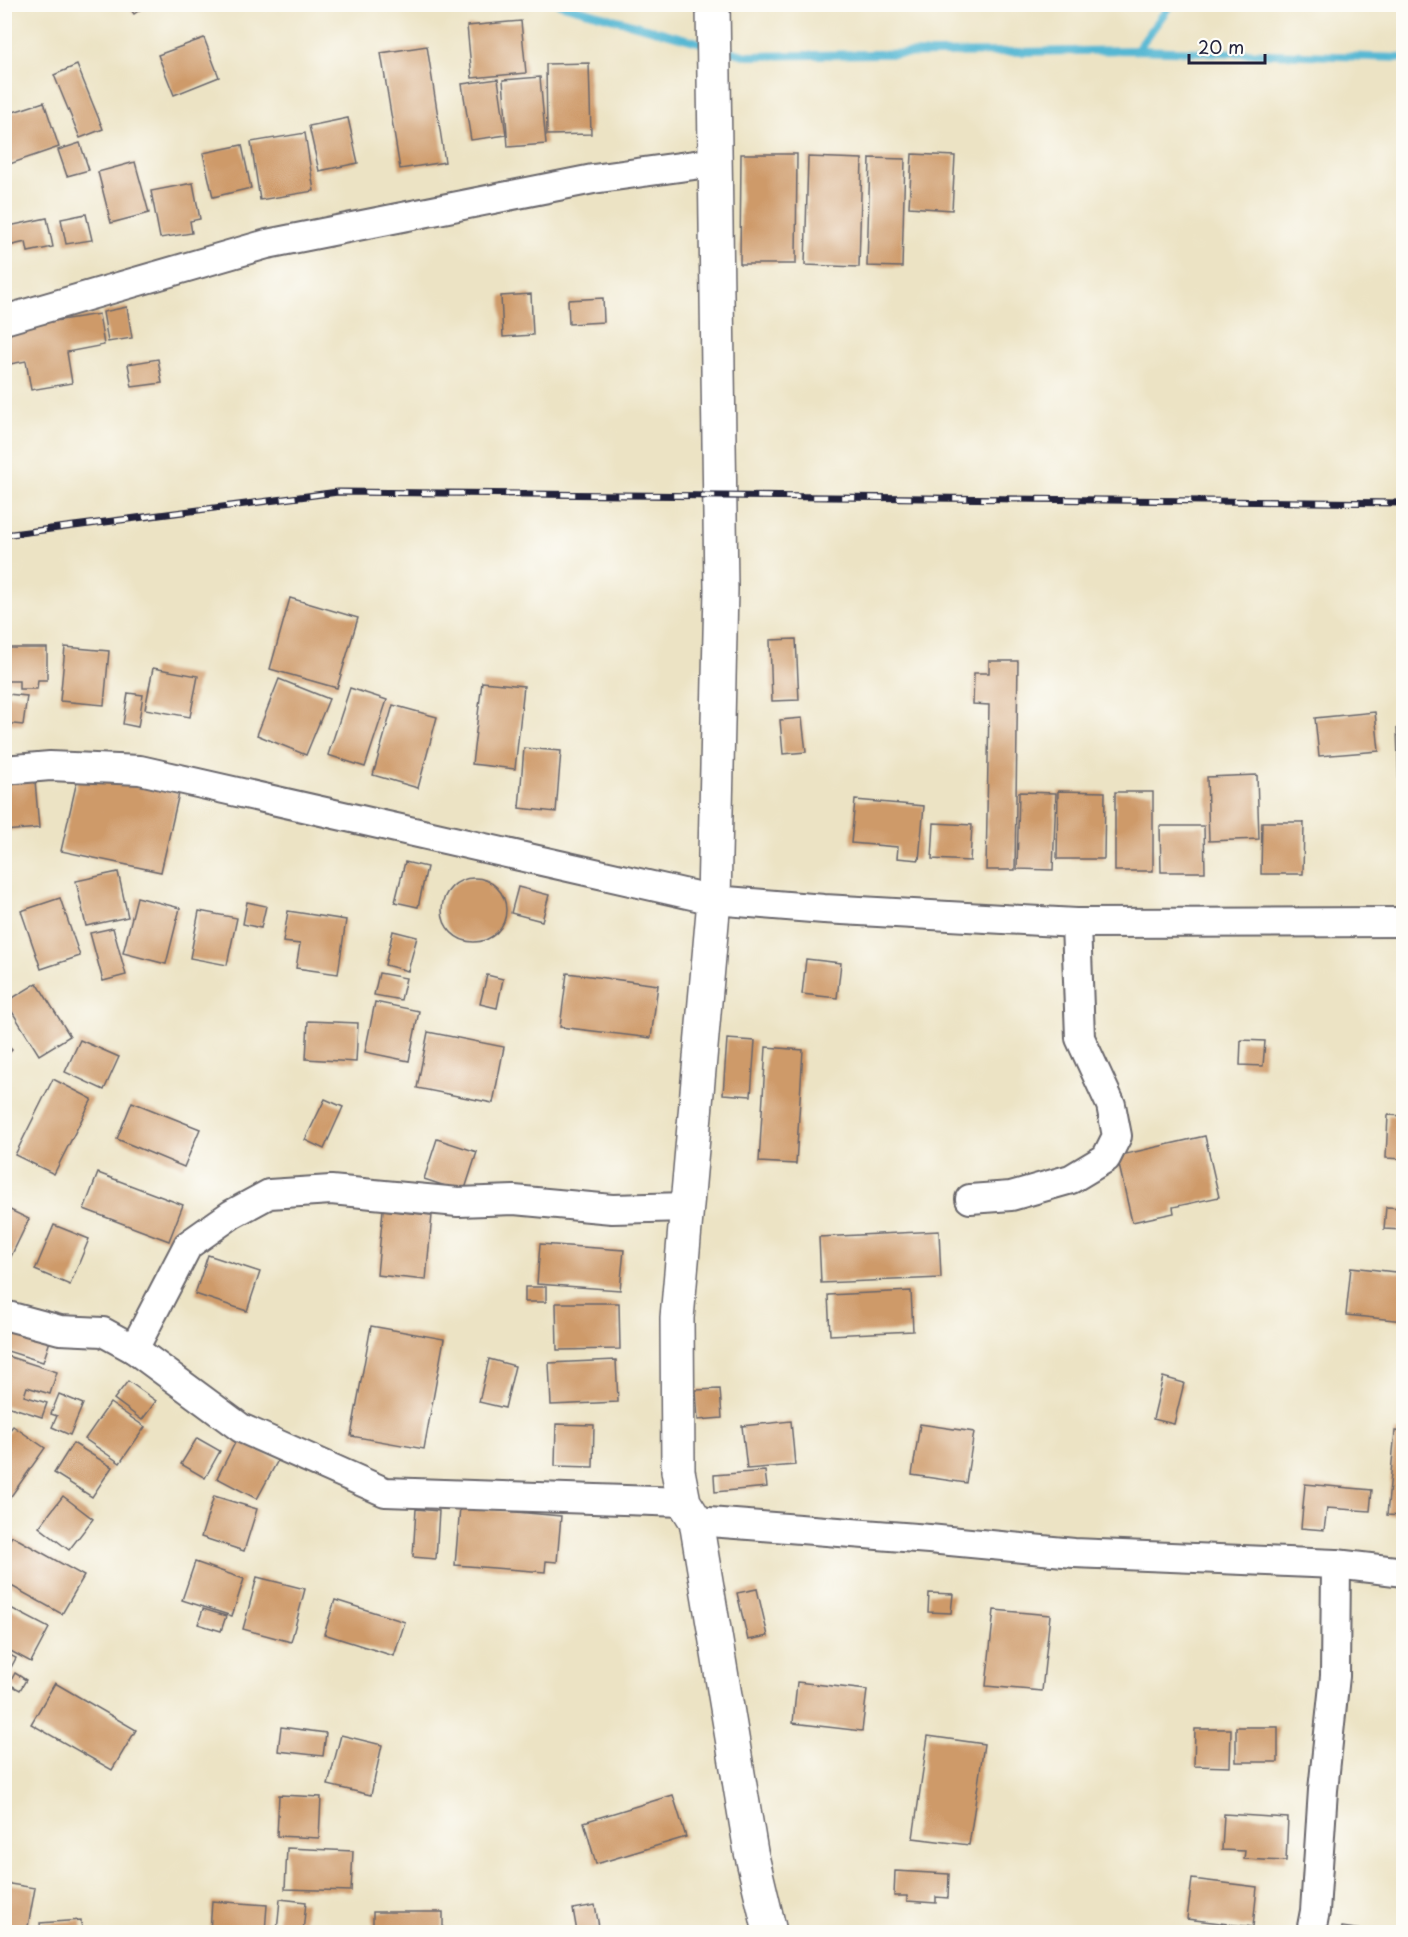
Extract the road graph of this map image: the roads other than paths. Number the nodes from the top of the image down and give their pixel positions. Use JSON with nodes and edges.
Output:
{"nodes":[{"id":1,"x":713,"y":4,"type":"edge"},
{"id":2,"x":716,"y":162,"type":"junction"},
{"id":3,"x":4,"y":320,"type":"edge"},
{"id":4,"x":4,"y":770,"type":"edge"},
{"id":5,"x":714,"y":900,"type":"junction"},
{"id":6,"x":1404,"y":922,"type":"edge"},
{"id":7,"x":1076,"y":923,"type":"junction"},
{"id":8,"x":970,"y":1199,"type":"dead end"},
{"id":9,"x":686,"y":1207,"type":"junction"},
{"id":10,"x":4,"y":1315,"type":"edge"},
{"id":11,"x":134,"y":1349,"type":"junction"},
{"id":12,"x":690,"y":1511,"type":"junction"},
{"id":13,"x":1336,"y":1564,"type":"junction"},
{"id":14,"x":1404,"y":1572,"type":"edge"},
{"id":15,"x":770,"y":1932,"type":"edge"},
{"id":16,"x":1311,"y":1932,"type":"edge"}],
"edges":[{"from":1,"to":2,"type":"street"},
{"from":2,"to":3,"type":"street"},
{"from":2,"to":5,"type":"street"},
{"from":4,"to":5,"type":"street"},
{"from":5,"to":7,"type":"street"},
{"from":5,"to":9,"type":"street"},
{"from":6,"to":7,"type":"street"},
{"from":7,"to":8,"type":"street"},
{"from":9,"to":11,"type":"street"},
{"from":9,"to":12,"type":"street"},
{"from":10,"to":11,"type":"street"},
{"from":11,"to":12,"type":"street"},
{"from":12,"to":13,"type":"street"},
{"from":12,"to":15,"type":"street"},
{"from":13,"to":14,"type":"street"},
{"from":13,"to":16,"type":"street"}]}
